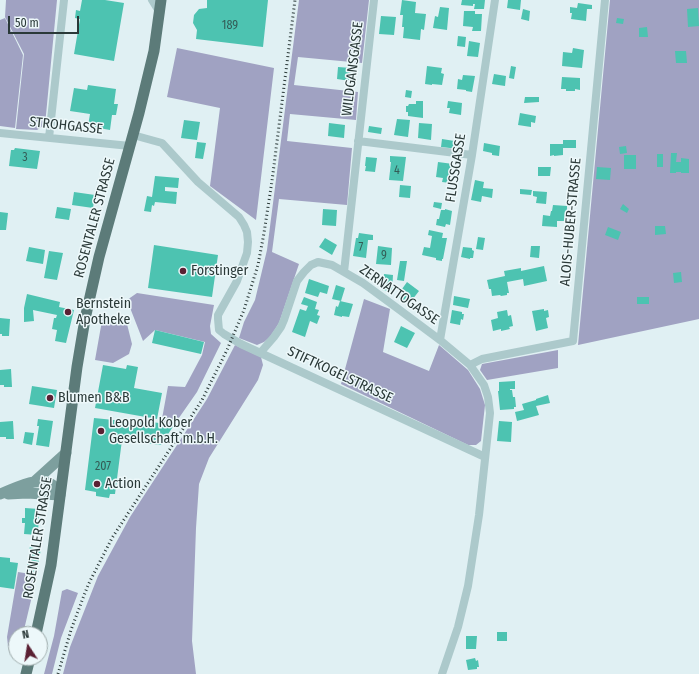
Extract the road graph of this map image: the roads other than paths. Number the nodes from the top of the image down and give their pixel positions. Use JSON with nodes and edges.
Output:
{"nodes":[{"id":1,"x":64,"y":0,"type":"edge"},
{"id":2,"x":152,"y":0,"type":"edge"},
{"id":3,"x":161,"y":0,"type":"edge"},
{"id":4,"x":374,"y":0,"type":"edge"},
{"id":5,"x":495,"y":0,"type":"edge"},
{"id":6,"x":605,"y":0,"type":"edge"},
{"id":7,"x":160,"y":13,"type":"junction"},
{"id":8,"x":0,"y":133,"type":"edge"},
{"id":9,"x":133,"y":135,"type":"junction"},
{"id":10,"x":49,"y":138,"type":"junction"},
{"id":11,"x":358,"y":141,"type":"junction"},
{"id":12,"x":130,"y":146,"type":"junction"},
{"id":13,"x":472,"y":155,"type":"junction"},
{"id":14,"x":344,"y":272,"type":"junction"},
{"id":15,"x":440,"y":340,"type":"junction"},
{"id":16,"x":261,"y":352,"type":"junction"},
{"id":17,"x":470,"y":365,"type":"junction"},
{"id":18,"x":66,"y":453,"type":"junction"},
{"id":19,"x":485,"y":457,"type":"junction"},
{"id":20,"x":34,"y":482,"type":"junction"},
{"id":21,"x":1,"y":494,"type":"edge"},
{"id":22,"x":60,"y":495,"type":"junction"},
{"id":23,"x":38,"y":626,"type":"edge"},
{"id":24,"x":442,"y":674,"type":"edge"}],
"edges":[{"from":1,"to":10,"type":"street"},
{"from":2,"to":7,"type":"street"},
{"from":3,"to":7,"type":"main road","name":"ROSENTALER STRASSE"},
{"from":4,"to":11,"type":"street","name":"WILDGANSGASSE"},
{"from":5,"to":13,"type":"street","name":"FLUSSGASSE"},
{"from":6,"to":17,"type":"street","name":"ALOIS-HUBER-STRASSE"},
{"from":7,"to":9,"type":"main road","name":"ROSENTALER STRASSE"},
{"from":8,"to":10,"type":"street","name":"STROHGASSE"},
{"from":9,"to":12,"type":"main road","name":"ROSENTALER STRASSE"},
{"from":9,"to":16,"type":"street","name":"STIFTKOGELSTRASSE"},
{"from":10,"to":12,"type":"street","name":"STROHGASSE"},
{"from":11,"to":13,"type":"street"},
{"from":11,"to":14,"type":"street","name":"WILDGANSGASSE"},
{"from":12,"to":18,"type":"main road","name":"ROSENTALER STRASSE"},
{"from":13,"to":15,"type":"street","name":"FLUSSGASSE"},
{"from":14,"to":15,"type":"street","name":"ZERNATTOGASSE"},
{"from":14,"to":16,"type":"street","name":"ZERNATTOGASSE"},
{"from":15,"to":17,"type":"street","name":"ZERNATTOGASSE"},
{"from":16,"to":19,"type":"street","name":"STIFTKOGELSTRASSE"},
{"from":17,"to":19,"type":"street","name":"ZERNATTOGASSE"},
{"from":18,"to":20,"type":"main road"},
{"from":18,"to":22,"type":"main road","name":"ROSENTALER STRASSE"},
{"from":19,"to":24,"type":"street"},
{"from":20,"to":21,"type":"main road"},
{"from":20,"to":22,"type":"main road"},
{"from":21,"to":22,"type":"main road"},
{"from":22,"to":23,"type":"main road","name":"ROSENTALER STRASSE"}]}
